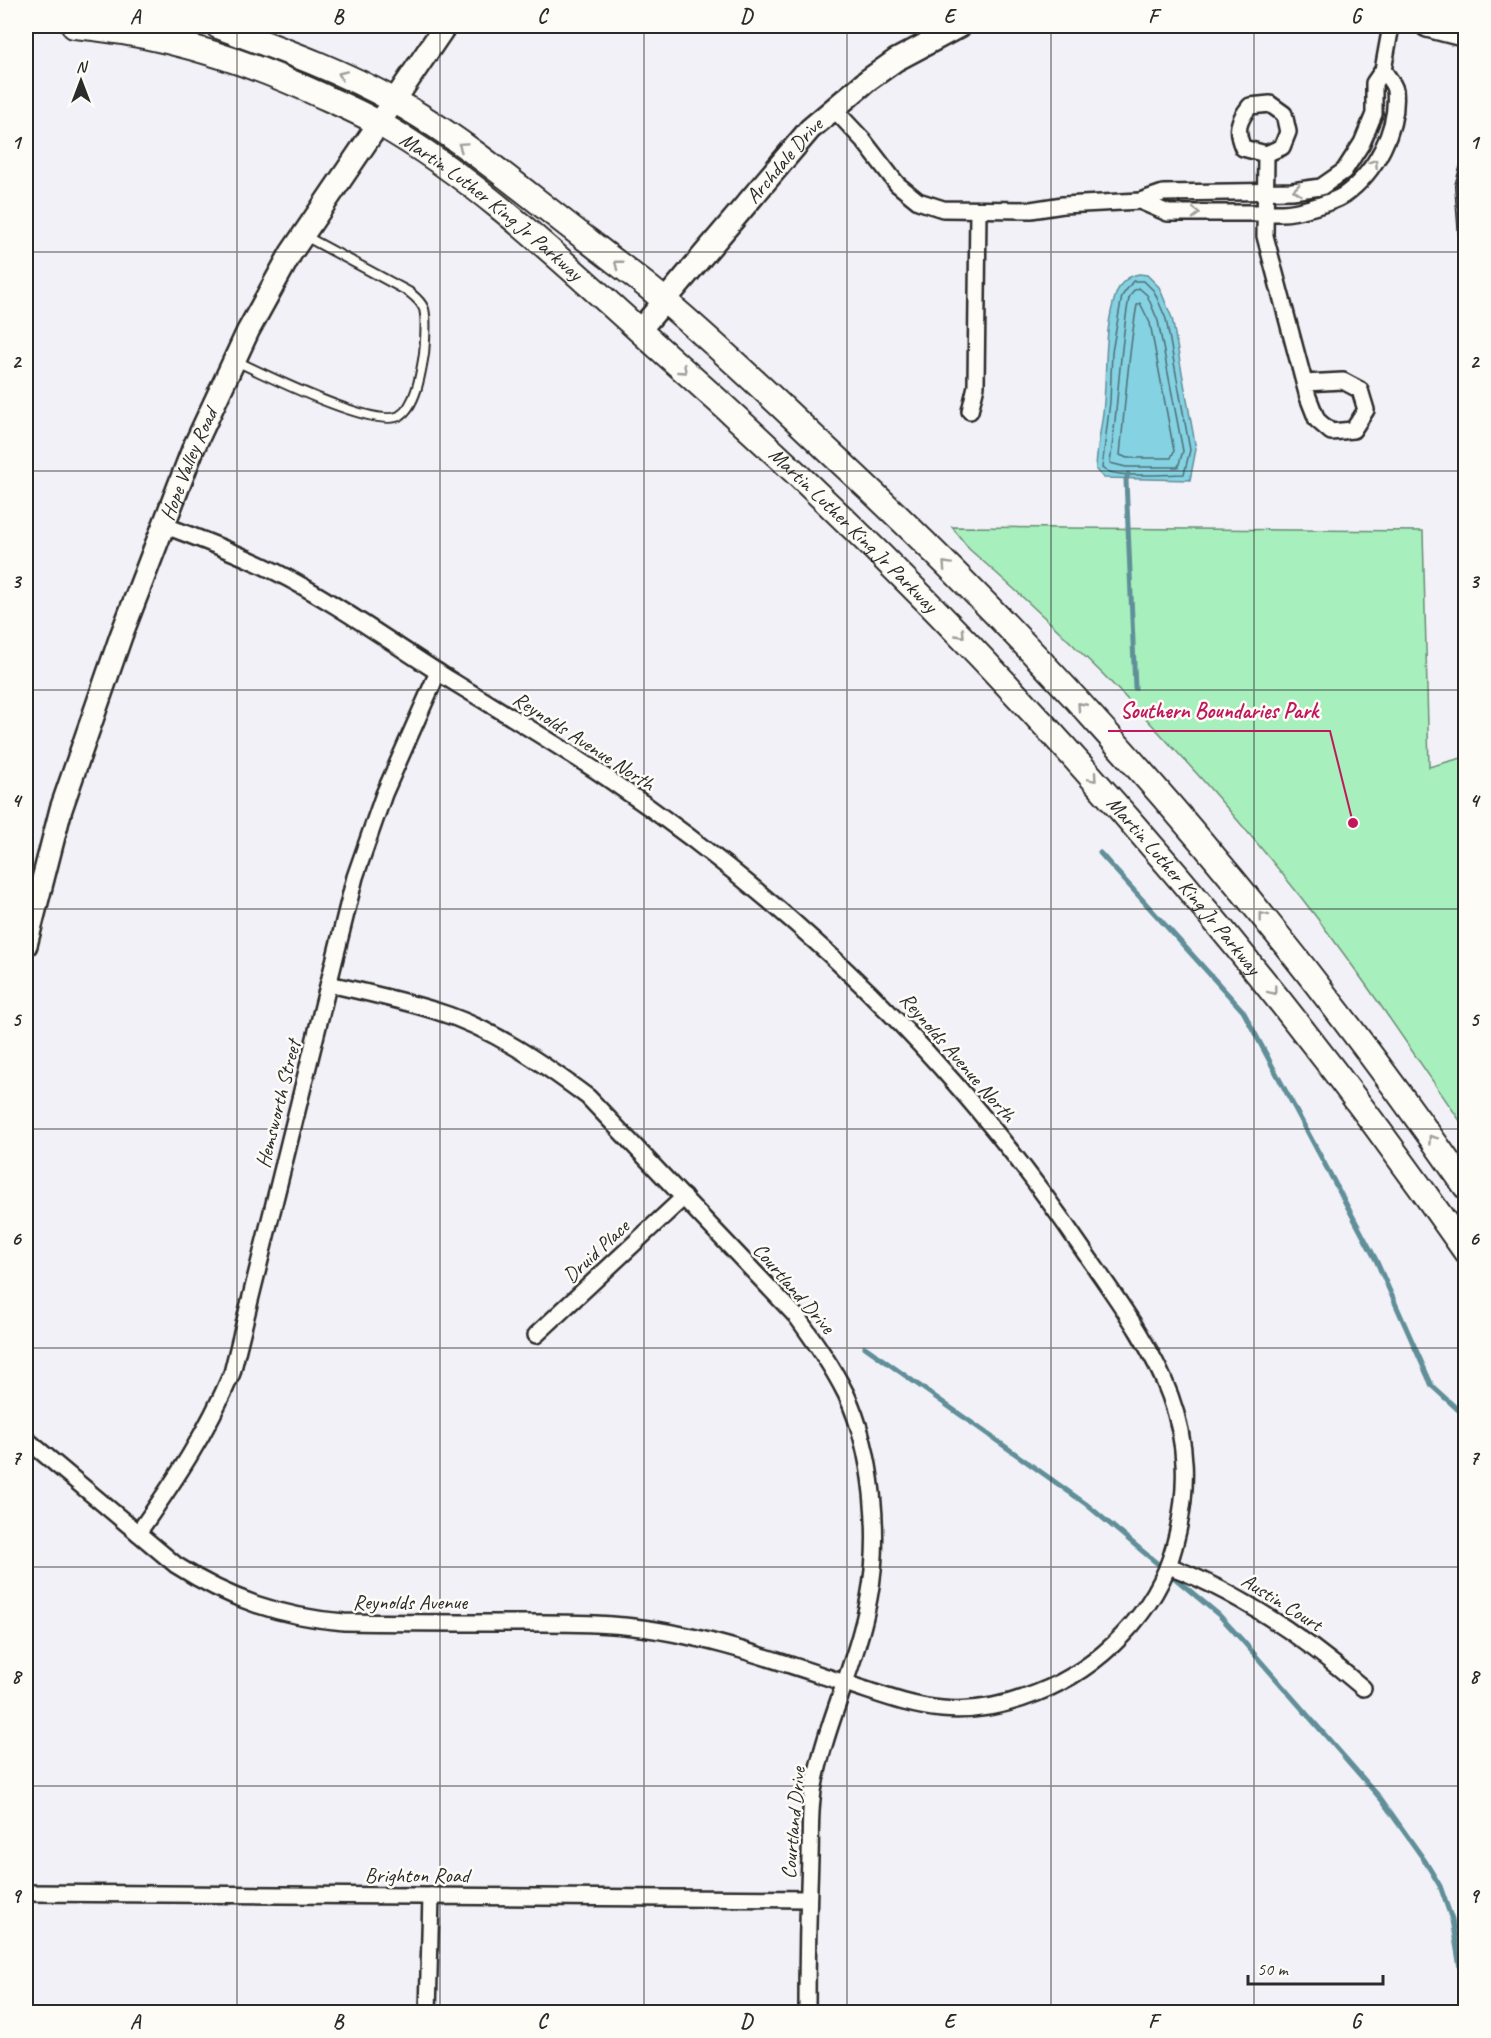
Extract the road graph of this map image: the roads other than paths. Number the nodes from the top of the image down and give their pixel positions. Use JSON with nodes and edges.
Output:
{"nodes":[{"id":1,"x":74,"y":26,"type":"edge"},
{"id":2,"x":218,"y":26,"type":"edge"},
{"id":3,"x":446,"y":26,"type":"edge"},
{"id":4,"x":960,"y":26,"type":"edge"},
{"id":5,"x":1391,"y":26,"type":"edge"},
{"id":6,"x":1426,"y":26,"type":"edge"},
{"id":7,"x":1466,"y":36,"type":"edge"},
{"id":8,"x":1383,"y":70,"type":"junction"},
{"id":9,"x":395,"y":100,"type":"junction"},
{"id":10,"x":833,"y":108,"type":"junction"},
{"id":11,"x":380,"y":123,"type":"junction"},
{"id":12,"x":1266,"y":154,"type":"dead end"},
{"id":13,"x":1466,"y":165,"type":"edge"},
{"id":14,"x":1264,"y":191,"type":"junction"},
{"id":15,"x":1140,"y":201,"type":"junction"},
{"id":16,"x":978,"y":210,"type":"junction"},
{"id":17,"x":1264,"y":213,"type":"junction"},
{"id":18,"x":304,"y":235,"type":"junction"},
{"id":19,"x":1466,"y":264,"type":"edge"},
{"id":20,"x":664,"y":300,"type":"junction"},
{"id":21,"x":639,"y":331,"type":"junction"},
{"id":22,"x":235,"y":360,"type":"junction"},
{"id":23,"x":1304,"y":383,"type":"dead end"},
{"id":24,"x":970,"y":411,"type":"dead end"},
{"id":25,"x":163,"y":525,"type":"junction"},
{"id":26,"x":438,"y":672,"type":"junction"},
{"id":27,"x":26,"y":945,"type":"edge"},
{"id":28,"x":328,"y":984,"type":"junction"},
{"id":29,"x":1466,"y":1186,"type":"edge"},
{"id":30,"x":684,"y":1197,"type":"junction"},
{"id":31,"x":1466,"y":1252,"type":"edge"},
{"id":32,"x":536,"y":1335,"type":"dead end"},
{"id":33,"x":26,"y":1439,"type":"edge"},
{"id":34,"x":138,"y":1533,"type":"junction"},
{"id":35,"x":1169,"y":1566,"type":"junction"},
{"id":36,"x":845,"y":1683,"type":"junction"},
{"id":37,"x":1363,"y":1688,"type":"dead end"},
{"id":38,"x":26,"y":1893,"type":"edge"},
{"id":39,"x":431,"y":1896,"type":"junction"},
{"id":40,"x":808,"y":1899,"type":"junction"},
{"id":41,"x":428,"y":2013,"type":"edge"},
{"id":42,"x":807,"y":2013,"type":"edge"}],
"edges":[{"from":1,"to":11,"type":"main road","name":"Martin Luther King Jr Parkway"},
{"from":9,"to":2,"type":"main road","name":"Martin Luther King Jr Parkway","one_way":true},
{"from":3,"to":9,"type":"main road","name":"Hope Valley Road"},
{"from":4,"to":10,"type":"main road","name":"Archdale Drive"},
{"from":5,"to":8,"type":"street"},
{"from":6,"to":7,"type":"main road"},
{"from":8,"to":14,"type":"street","one_way":true},
{"from":17,"to":8,"type":"street","one_way":true},
{"from":9,"to":11,"type":"main road","name":"Hope Valley Road"},
{"from":20,"to":9,"type":"main road","name":"Martin Luther King Jr Parkway","one_way":true},
{"from":10,"to":16,"type":"street"},
{"from":10,"to":20,"type":"main road","name":"Archdale Drive"},
{"from":11,"to":18,"type":"main road","name":"Hope Valley Road"},
{"from":11,"to":21,"type":"main road","name":"Martin Luther King Jr Parkway"},
{"from":12,"to":14,"type":"street"},
{"from":13,"to":19,"type":"lane"},
{"from":14,"to":15,"type":"street"},
{"from":14,"to":17,"type":"street"},
{"from":15,"to":16,"type":"street"},
{"from":15,"to":17,"type":"street","one_way":true},
{"from":16,"to":24,"type":"street"},
{"from":17,"to":23,"type":"street"},
{"from":18,"to":22,"type":"main road","name":"Hope Valley Road"},
{"from":18,"to":22,"type":"lane"},
{"from":20,"to":21,"type":"main road","name":"Archdale Drive"},
{"from":29,"to":20,"type":"main road","name":"Martin Luther King Jr Parkway","one_way":true},
{"from":21,"to":31,"type":"main road","name":"Martin Luther King Jr Parkway","one_way":true},
{"from":22,"to":25,"type":"main road","name":"Hope Valley Road"},
{"from":25,"to":26,"type":"street","name":"Reynolds Avenue North"},
{"from":25,"to":27,"type":"main road","name":"Hope Valley Road"},
{"from":26,"to":28,"type":"street","name":"Hemsworth Street"},
{"from":26,"to":35,"type":"street","name":"Reynolds Avenue North"},
{"from":28,"to":30,"type":"street","name":"Courtland Drive"},
{"from":28,"to":34,"type":"street","name":"Hemsworth Street"},
{"from":30,"to":32,"type":"street","name":"Druid Place"},
{"from":30,"to":36,"type":"street","name":"Courtland Drive"},
{"from":33,"to":34,"type":"street","name":"Reynolds Avenue"},
{"from":34,"to":36,"type":"street","name":"Reynolds Avenue"},
{"from":35,"to":36,"type":"street","name":"Reynolds Avenue North"},
{"from":35,"to":37,"type":"street","name":"Austin Court"},
{"from":36,"to":40,"type":"street","name":"Courtland Drive"},
{"from":38,"to":39,"type":"street","name":"Brighton Road"},
{"from":39,"to":40,"type":"street","name":"Brighton Road"},
{"from":39,"to":41,"type":"street"},
{"from":40,"to":42,"type":"street","name":"Courtland Drive"}]}
